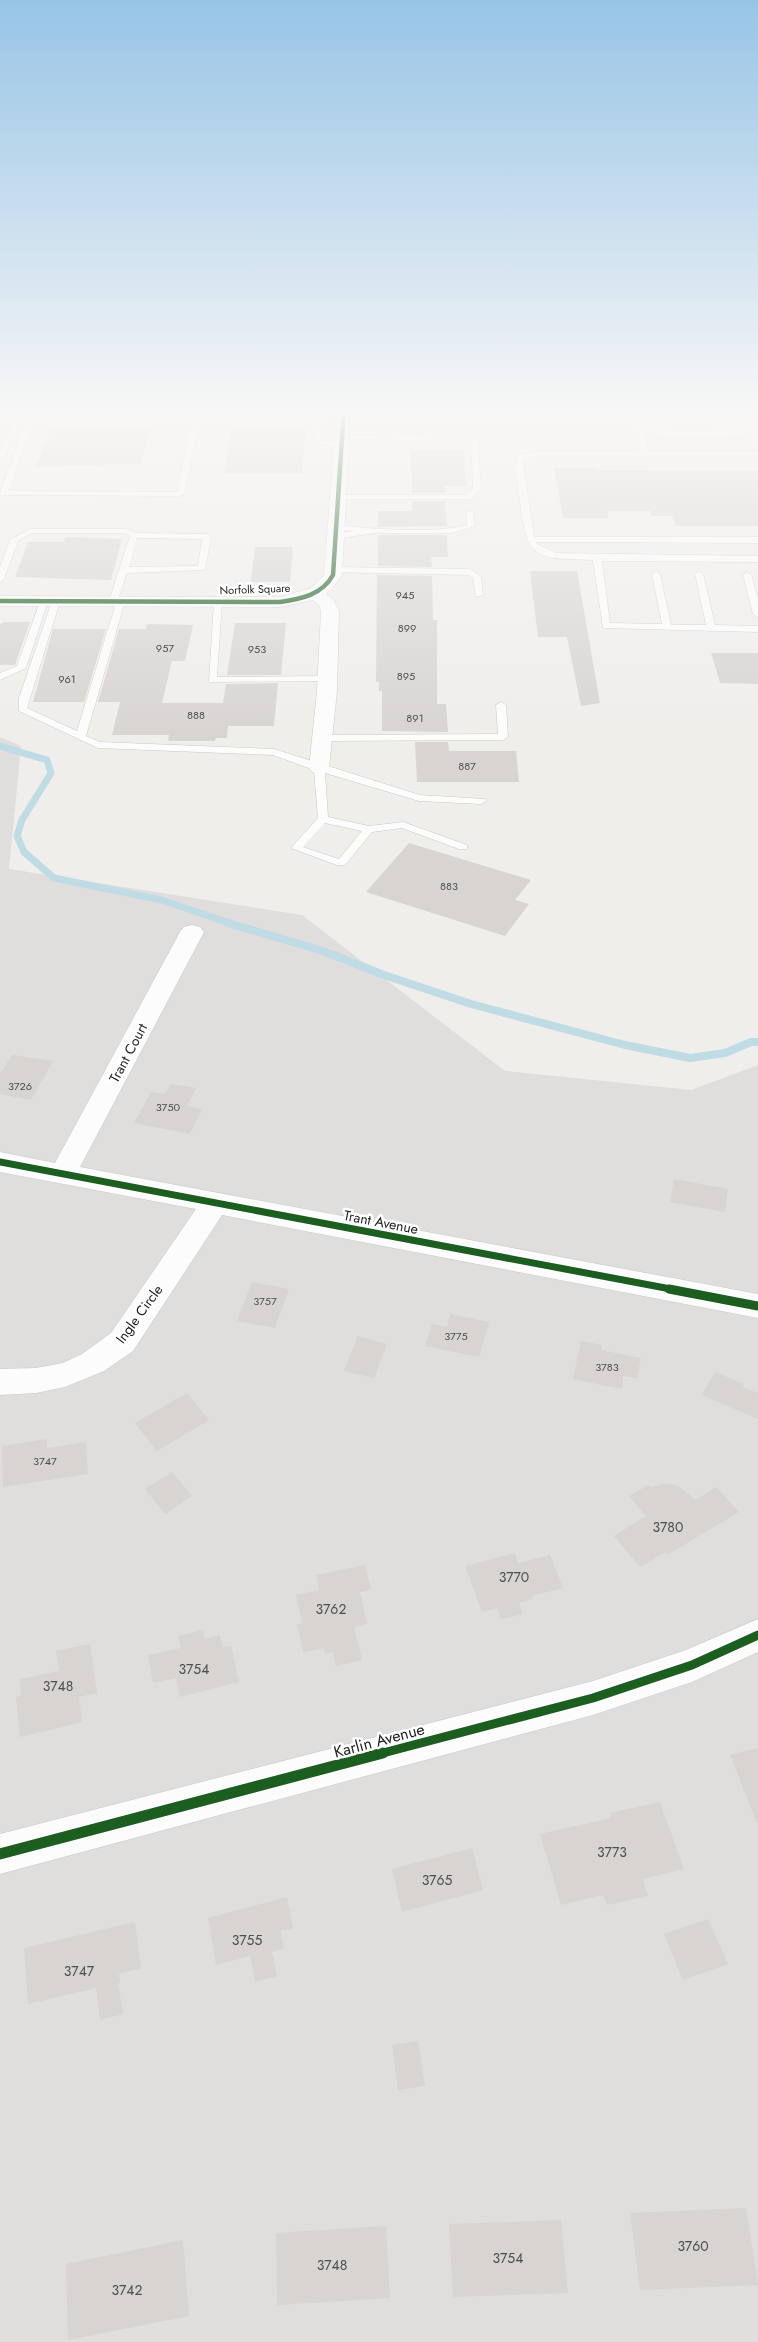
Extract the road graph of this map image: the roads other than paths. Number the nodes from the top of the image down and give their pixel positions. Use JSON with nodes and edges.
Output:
{"nodes":[{"id":1,"x":337,"y":517,"type":"edge"},
{"id":2,"x":470,"y":517,"type":"edge"},
{"id":3,"x":528,"y":517,"type":"edge"},
{"id":4,"x":336,"y":531,"type":"junction"},
{"id":5,"x":134,"y":535,"type":"junction"},
{"id":6,"x":531,"y":538,"type":"junction"},
{"id":7,"x":758,"y":540,"type":"edge"},
{"id":8,"x":597,"y":558,"type":"junction"},
{"id":9,"x":758,"y":559,"type":"edge"},
{"id":10,"x":124,"y":570,"type":"junction"},
{"id":11,"x":334,"y":570,"type":"junction"},
{"id":12,"x":656,"y":574,"type":"dead end"},
{"id":13,"x":699,"y":574,"type":"dead end"},
{"id":14,"x":747,"y":575,"type":"dead end"},
{"id":15,"x":0,"y":578,"type":"edge"},
{"id":16,"x":315,"y":593,"type":"junction"},
{"id":17,"x":479,"y":595,"type":"dead end"},
{"id":18,"x":0,"y":601,"type":"edge"},
{"id":19,"x":50,"y":601,"type":"junction"},
{"id":20,"x":117,"y":601,"type":"junction"},
{"id":21,"x":218,"y":602,"type":"junction"},
{"id":22,"x":758,"y":614,"type":"edge"},
{"id":23,"x":667,"y":627,"type":"junction"},
{"id":24,"x":711,"y":628,"type":"junction"},
{"id":25,"x":758,"y":629,"type":"edge"},
{"id":26,"x":0,"y":677,"type":"edge"},
{"id":27,"x":328,"y":679,"type":"junction"},
{"id":28,"x":501,"y":705,"type":"dead end"},
{"id":29,"x":81,"y":736,"type":"junction"},
{"id":30,"x":322,"y":738,"type":"junction"},
{"id":31,"x":319,"y":768,"type":"junction"},
{"id":32,"x":481,"y":801,"type":"dead end"},
{"id":33,"x":323,"y":819,"type":"junction"},
{"id":34,"x":369,"y":829,"type":"junction"},
{"id":35,"x":463,"y":847,"type":"dead end"},
{"id":36,"x":192,"y":932,"type":"dead end"},
{"id":37,"x":0,"y":1162,"type":"edge"},
{"id":38,"x":63,"y":1174,"type":"junction"},
{"id":39,"x":215,"y":1203,"type":"junction"},
{"id":40,"x":758,"y":1306,"type":"edge"},
{"id":41,"x":0,"y":1382,"type":"edge"},
{"id":42,"x":758,"y":1635,"type":"edge"},
{"id":43,"x":0,"y":1854,"type":"edge"}],
"edges":[{"from":1,"to":4,"type":"street"},
{"from":2,"to":4,"type":"lane"},
{"from":3,"to":6,"type":"lane"},
{"from":4,"to":11,"type":"street"},
{"from":5,"to":10,"type":"lane"},
{"from":5,"to":10,"type":"lane"},
{"from":5,"to":15,"type":"lane"},
{"from":6,"to":7,"type":"lane"},
{"from":6,"to":8,"type":"lane"},
{"from":8,"to":9,"type":"lane"},
{"from":8,"to":23,"type":"lane"},
{"from":10,"to":20,"type":"lane"},
{"from":11,"to":16,"type":"street"},
{"from":11,"to":17,"type":"lane"},
{"from":12,"to":23,"type":"lane"},
{"from":13,"to":24,"type":"lane"},
{"from":14,"to":22,"type":"lane"},
{"from":16,"to":21,"type":"street","name":"Norfolk Square"},
{"from":16,"to":27,"type":"street"},
{"from":18,"to":19,"type":"street","name":"Norfolk Square"},
{"from":19,"to":20,"type":"street","name":"Norfolk Square"},
{"from":19,"to":26,"type":"lane"},
{"from":19,"to":29,"type":"lane"},
{"from":20,"to":21,"type":"street","name":"Norfolk Square"},
{"from":20,"to":29,"type":"lane"},
{"from":21,"to":27,"type":"lane"},
{"from":23,"to":24,"type":"lane"},
{"from":24,"to":25,"type":"lane"},
{"from":27,"to":30,"type":"street"},
{"from":28,"to":30,"type":"lane"},
{"from":29,"to":31,"type":"lane"},
{"from":30,"to":31,"type":"street"},
{"from":31,"to":32,"type":"lane"},
{"from":31,"to":33,"type":"lane"},
{"from":33,"to":34,"type":"lane"},
{"from":33,"to":34,"type":"lane"},
{"from":34,"to":35,"type":"lane"},
{"from":36,"to":38,"type":"street","name":"Trant Court"},
{"from":37,"to":38,"type":"street","name":"Trant Avenue"},
{"from":38,"to":39,"type":"street","name":"Trant Avenue"},
{"from":39,"to":40,"type":"street","name":"Trant Avenue"},
{"from":39,"to":41,"type":"street","name":"Ingle Circle"},
{"from":42,"to":43,"type":"street","name":"Karlin Avenue"}]}
